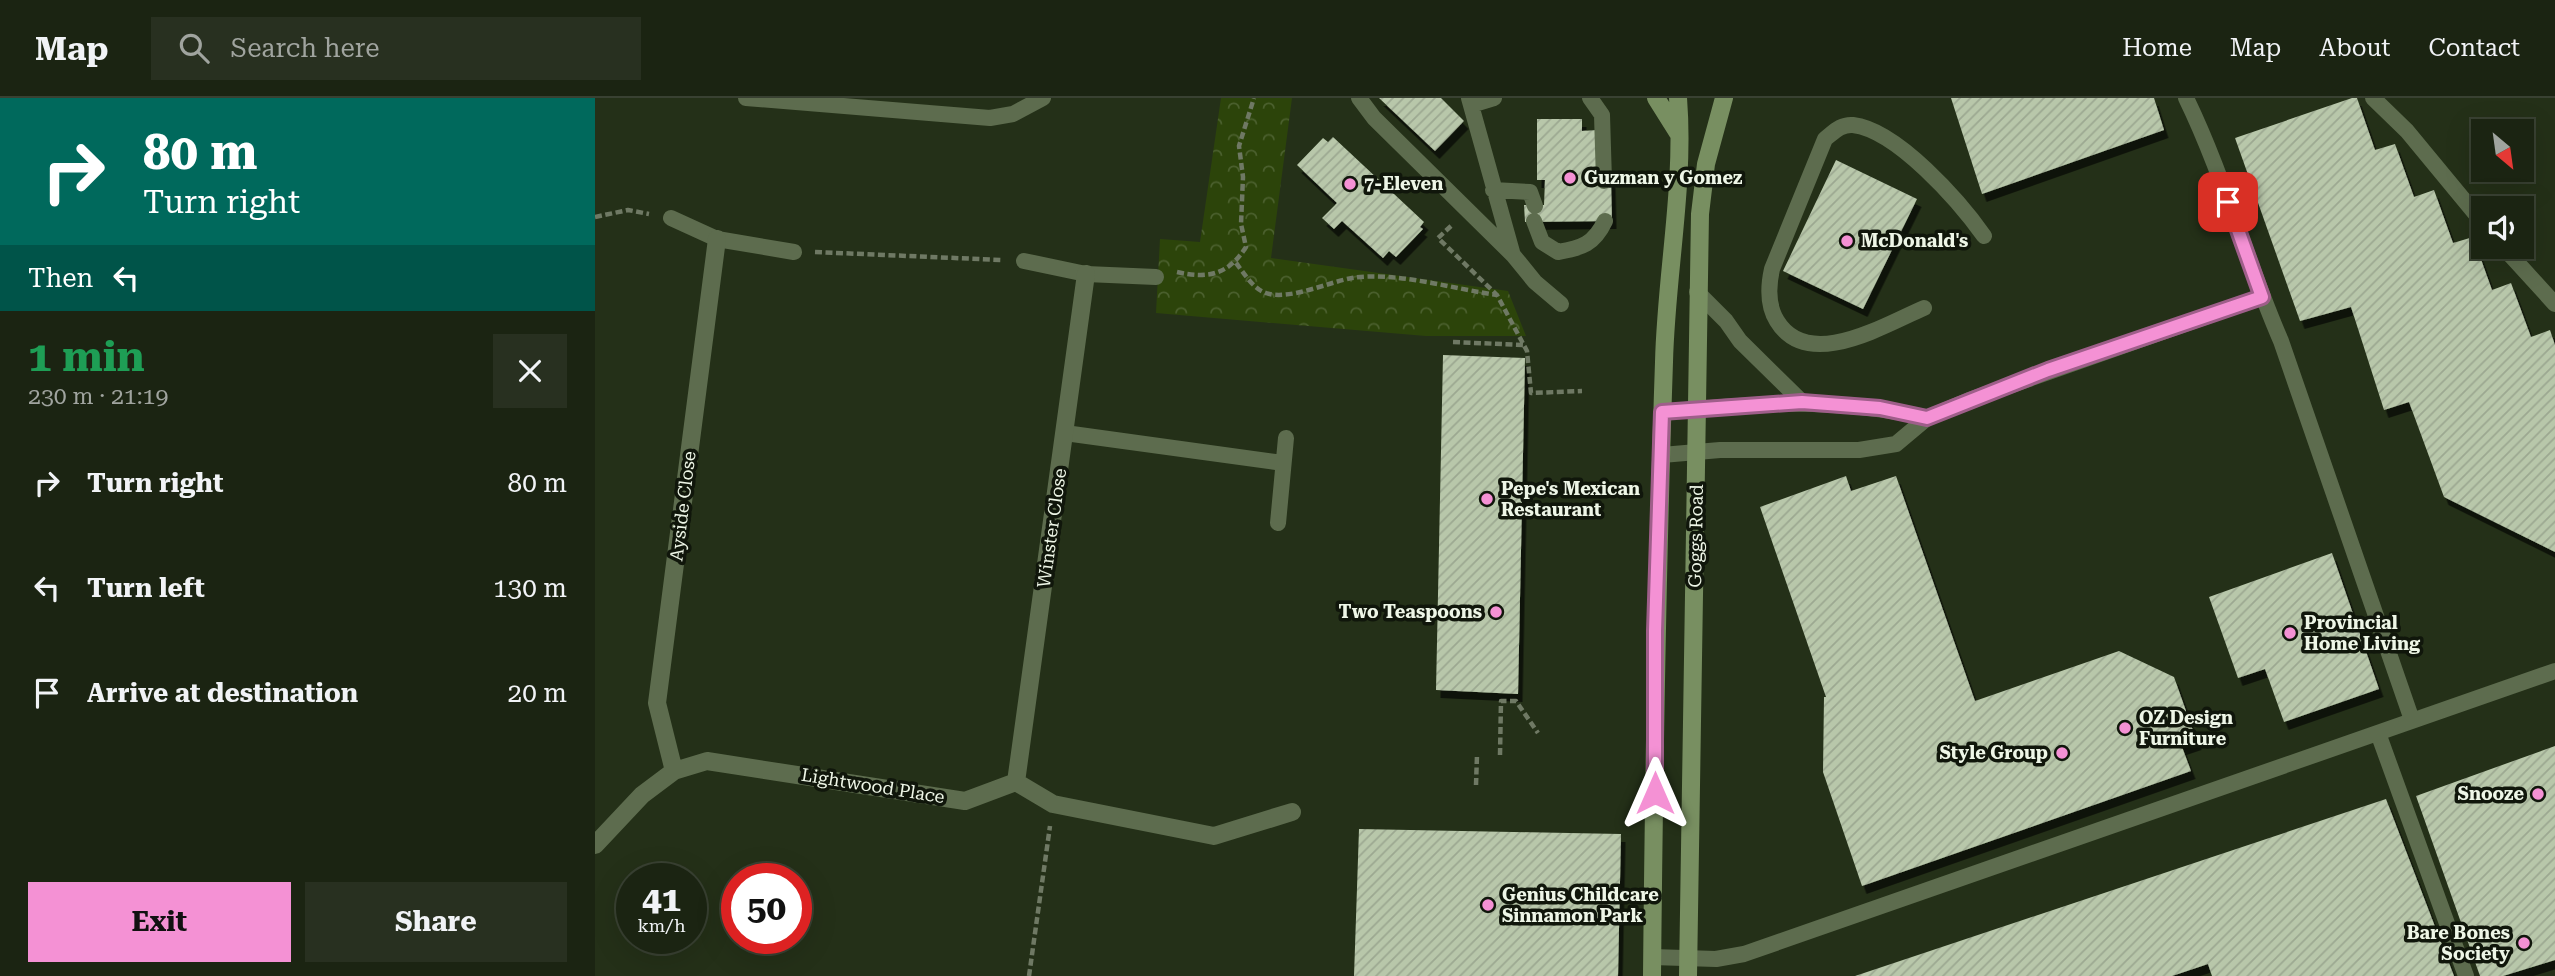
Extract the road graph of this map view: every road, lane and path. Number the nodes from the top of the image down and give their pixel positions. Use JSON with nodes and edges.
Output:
{"nodes":[{"id":1,"x":746,"y":98,"type":"edge"},
{"id":2,"x":1043,"y":98,"type":"edge"},
{"id":3,"x":1254,"y":98,"type":"edge"},
{"id":4,"x":1359,"y":98,"type":"edge"},
{"id":5,"x":1493,"y":98,"type":"edge"},
{"id":6,"x":1590,"y":98,"type":"edge"},
{"id":7,"x":1656,"y":98,"type":"edge"},
{"id":8,"x":1678,"y":98,"type":"edge"},
{"id":9,"x":1724,"y":98,"type":"edge"},
{"id":10,"x":2373,"y":98,"type":"edge"},
{"id":11,"x":1470,"y":102,"type":"edge"},
{"id":12,"x":2190,"y":105,"type":"edge"},
{"id":13,"x":1678,"y":133,"type":"junction"},
{"id":14,"x":1604,"y":181,"type":"dead end"},
{"id":15,"x":1493,"y":190,"type":"junction"},
{"id":16,"x":2471,"y":208,"type":"edge"},
{"id":17,"x":1467,"y":209,"type":"junction"},
{"id":18,"x":595,"y":217,"type":"edge"},
{"id":19,"x":671,"y":218,"type":"joint"},
{"id":20,"x":1605,"y":221,"type":"dead end"},
{"id":21,"x":1984,"y":236,"type":"dead end"},
{"id":22,"x":717,"y":239,"type":"junction"},
{"id":23,"x":794,"y":252,"type":"joint"},
{"id":24,"x":1513,"y":255,"type":"junction"},
{"id":25,"x":2514,"y":259,"type":"edge"},
{"id":26,"x":1024,"y":261,"type":"joint"},
{"id":27,"x":1236,"y":263,"type":"junction"},
{"id":28,"x":1086,"y":274,"type":"junction"},
{"id":29,"x":1156,"y":277,"type":"joint"},
{"id":30,"x":1697,"y":292,"type":"junction"},
{"id":31,"x":1497,"y":295,"type":"junction"},
{"id":32,"x":2262,"y":297,"type":"junction"},
{"id":33,"x":1561,"y":304,"type":"dead end"},
{"id":34,"x":2555,"y":304,"type":"edge"},
{"id":35,"x":1924,"y":308,"type":"dead end"},
{"id":36,"x":1453,"y":342,"type":"dead end"},
{"id":37,"x":1524,"y":345,"type":"junction"},
{"id":38,"x":1582,"y":391,"type":"dead end"},
{"id":39,"x":1802,"y":402,"type":"junction"},
{"id":40,"x":1697,"y":408,"type":"junction"},
{"id":41,"x":1662,"y":412,"type":"junction"},
{"id":42,"x":1927,"y":418,"type":"junction"},
{"id":43,"x":1065,"y":433,"type":"junction"},
{"id":44,"x":1286,"y":439,"type":"dead end"},
{"id":45,"x":1697,"y":454,"type":"junction"},
{"id":46,"x":1662,"y":455,"type":"junction"},
{"id":47,"x":1283,"y":463,"type":"junction"},
{"id":48,"x":1278,"y":523,"type":"dead end"},
{"id":49,"x":2555,"y":671,"type":"edge"},
{"id":50,"x":2412,"y":720,"type":"junction"},
{"id":51,"x":1538,"y":733,"type":"dead end"},
{"id":52,"x":2378,"y":733,"type":"junction"},
{"id":53,"x":1477,"y":755,"type":"dead end"},
{"id":54,"x":1500,"y":755,"type":"dead end"},
{"id":55,"x":674,"y":771,"type":"junction"},
{"id":56,"x":1016,"y":782,"type":"junction"},
{"id":57,"x":1476,"y":785,"type":"dead end"},
{"id":58,"x":1053,"y":804,"type":"junction"},
{"id":59,"x":1292,"y":812,"type":"dead end"},
{"id":60,"x":595,"y":845,"type":"edge"},
{"id":61,"x":1652,"y":957,"type":"junction"},
{"id":62,"x":1688,"y":967,"type":"edge"},
{"id":63,"x":1029,"y":976,"type":"edge"},
{"id":64,"x":1652,"y":976,"type":"edge"},
{"id":65,"x":2466,"y":976,"type":"edge"}],
"edges":[{"from":1,"to":2,"type":"lane"},
{"from":3,"to":27,"type":"path"},
{"from":4,"to":17,"type":"lane"},
{"from":5,"to":11,"type":"lane"},
{"from":6,"to":14,"type":"lane"},
{"from":7,"to":13,"type":"main road"},
{"from":8,"to":13,"type":"main road","name":"Goggs Road"},
{"from":9,"to":30,"type":"main road","name":"Goggs Road"},
{"from":10,"to":16,"type":"lane"},
{"from":11,"to":15,"type":"lane"},
{"from":12,"to":32,"type":"lane"},
{"from":13,"to":41,"type":"main road","name":"Goggs Road"},
{"from":15,"to":20,"type":"lane"},
{"from":15,"to":24,"type":"lane"},
{"from":17,"to":24,"type":"lane"},
{"from":17,"to":31,"type":"path"},
{"from":18,"to":19,"type":"path"},
{"from":19,"to":22,"type":"lane"},
{"from":21,"to":35,"type":"lane"},
{"from":22,"to":23,"type":"lane"},
{"from":22,"to":55,"type":"street","name":"Ayside Close"},
{"from":23,"to":26,"type":"path"},
{"from":24,"to":33,"type":"lane"},
{"from":25,"to":34,"type":"lane"},
{"from":26,"to":28,"type":"lane"},
{"from":27,"to":29,"type":"path"},
{"from":27,"to":31,"type":"path"},
{"from":28,"to":29,"type":"lane"},
{"from":28,"to":43,"type":"street","name":"Winster Close"},
{"from":30,"to":39,"type":"lane"},
{"from":30,"to":40,"type":"main road","name":"Goggs Road"},
{"from":31,"to":37,"type":"path"},
{"from":32,"to":42,"type":"lane"},
{"from":32,"to":50,"type":"lane"},
{"from":36,"to":37,"type":"path"},
{"from":37,"to":38,"type":"path"},
{"from":39,"to":40,"type":"lane"},
{"from":39,"to":42,"type":"lane"},
{"from":40,"to":41,"type":"lane"},
{"from":40,"to":45,"type":"main road","name":"Goggs Road"},
{"from":41,"to":46,"type":"main road","name":"Goggs Road"},
{"from":42,"to":45,"type":"lane"},
{"from":43,"to":47,"type":"lane"},
{"from":43,"to":56,"type":"street","name":"Winster Close"},
{"from":44,"to":47,"type":"lane"},
{"from":45,"to":46,"type":"lane"},
{"from":45,"to":62,"type":"main road","name":"Goggs Road"},
{"from":46,"to":61,"type":"main road","name":"Goggs Road"},
{"from":47,"to":48,"type":"lane"},
{"from":49,"to":50,"type":"lane"},
{"from":50,"to":52,"type":"lane"},
{"from":51,"to":54,"type":"path"},
{"from":52,"to":62,"type":"lane"},
{"from":52,"to":65,"type":"lane"},
{"from":53,"to":57,"type":"path"},
{"from":55,"to":56,"type":"street","name":"Lightwood Place"},
{"from":55,"to":60,"type":"street","name":"Lightwood Place"},
{"from":56,"to":58,"type":"street"},
{"from":58,"to":59,"type":"street"},
{"from":58,"to":63,"type":"path"},
{"from":61,"to":62,"type":"lane"},
{"from":61,"to":64,"type":"main road","name":"Goggs Road"}]}
